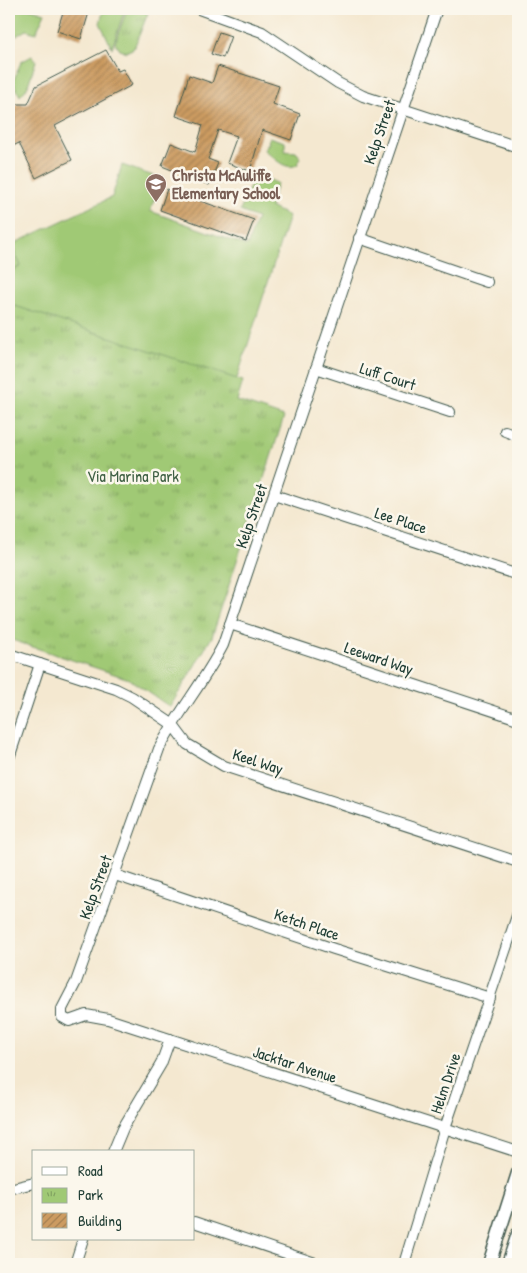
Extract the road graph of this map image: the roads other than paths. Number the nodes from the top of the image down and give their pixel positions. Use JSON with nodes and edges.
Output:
{"nodes":[{"id":1,"x":200,"y":9,"type":"edge"},
{"id":2,"x":436,"y":9,"type":"edge"},
{"id":3,"x":402,"y":110,"type":"junction"},
{"id":4,"x":518,"y":147,"type":"edge"},
{"id":5,"x":359,"y":238,"type":"junction"},
{"id":6,"x":487,"y":282,"type":"dead end"},
{"id":7,"x":316,"y":368,"type":"junction"},
{"id":8,"x":450,"y":412,"type":"dead end"},
{"id":9,"x":505,"y":431,"type":"dead end"},
{"id":10,"x":518,"y":436,"type":"edge"},
{"id":11,"x":274,"y":494,"type":"junction"},
{"id":12,"x":518,"y":575,"type":"edge"},
{"id":13,"x":230,"y":624,"type":"junction"},
{"id":14,"x":9,"y":654,"type":"edge"},
{"id":15,"x":40,"y":664,"type":"junction"},
{"id":16,"x":518,"y":719,"type":"edge"},
{"id":17,"x":172,"y":724,"type":"junction"},
{"id":18,"x":9,"y":758,"type":"edge"},
{"id":19,"x":518,"y":862,"type":"edge"},
{"id":20,"x":115,"y":875,"type":"junction"},
{"id":21,"x":518,"y":914,"type":"edge"},
{"id":22,"x":490,"y":998,"type":"junction"},
{"id":23,"x":62,"y":1017,"type":"joint"},
{"id":24,"x":170,"y":1039,"type":"junction"},
{"id":25,"x":445,"y":1128,"type":"junction"},
{"id":26,"x":114,"y":1150,"type":"edge"},
{"id":27,"x":518,"y":1152,"type":"edge"},
{"id":28,"x":518,"y":1174,"type":"edge"},
{"id":29,"x":32,"y":1183,"type":"edge"},
{"id":30,"x":9,"y":1189,"type":"edge"},
{"id":31,"x":195,"y":1222,"type":"edge"},
{"id":32,"x":518,"y":1234,"type":"edge"},
{"id":33,"x":83,"y":1240,"type":"edge"},
{"id":34,"x":75,"y":1264,"type":"edge"},
{"id":35,"x":318,"y":1264,"type":"edge"},
{"id":36,"x":404,"y":1264,"type":"edge"},
{"id":37,"x":489,"y":1264,"type":"edge"},
{"id":38,"x":508,"y":1264,"type":"edge"}],
"edges":[{"from":1,"to":3,"type":"street"},
{"from":2,"to":3,"type":"street","name":"Kelp Street"},
{"from":3,"to":4,"type":"street"},
{"from":3,"to":5,"type":"street","name":"Kelp Street"},
{"from":5,"to":6,"type":"street"},
{"from":5,"to":7,"type":"street","name":"Kelp Street"},
{"from":7,"to":8,"type":"street","name":"Luff Court"},
{"from":7,"to":11,"type":"street","name":"Kelp Street"},
{"from":9,"to":10,"type":"street"},
{"from":11,"to":12,"type":"street","name":"Lee Place"},
{"from":11,"to":13,"type":"street","name":"Kelp Street"},
{"from":13,"to":16,"type":"street","name":"Leeward Way"},
{"from":13,"to":17,"type":"street","name":"Kelp Street"},
{"from":14,"to":15,"type":"street","name":"Keel Way"},
{"from":15,"to":17,"type":"street","name":"Keel Way"},
{"from":15,"to":18,"type":"street"},
{"from":17,"to":19,"type":"street","name":"Keel Way"},
{"from":17,"to":20,"type":"street","name":"Kelp Street"},
{"from":20,"to":22,"type":"street","name":"Ketch Place"},
{"from":20,"to":23,"type":"street","name":"Kelp Street"},
{"from":21,"to":22,"type":"street","name":"Helm Drive"},
{"from":22,"to":25,"type":"street","name":"Helm Drive"},
{"from":23,"to":24,"type":"street","name":"Jacktar Avenue"},
{"from":24,"to":25,"type":"street","name":"Jacktar Avenue"},
{"from":24,"to":26,"type":"street"},
{"from":25,"to":27,"type":"street","name":"Jacktar Avenue"},
{"from":25,"to":36,"type":"street","name":"Helm Drive"},
{"from":28,"to":37,"type":"street"},
{"from":29,"to":30,"type":"street"},
{"from":31,"to":35,"type":"street"},
{"from":32,"to":38,"type":"street"},
{"from":33,"to":34,"type":"street"}]}
